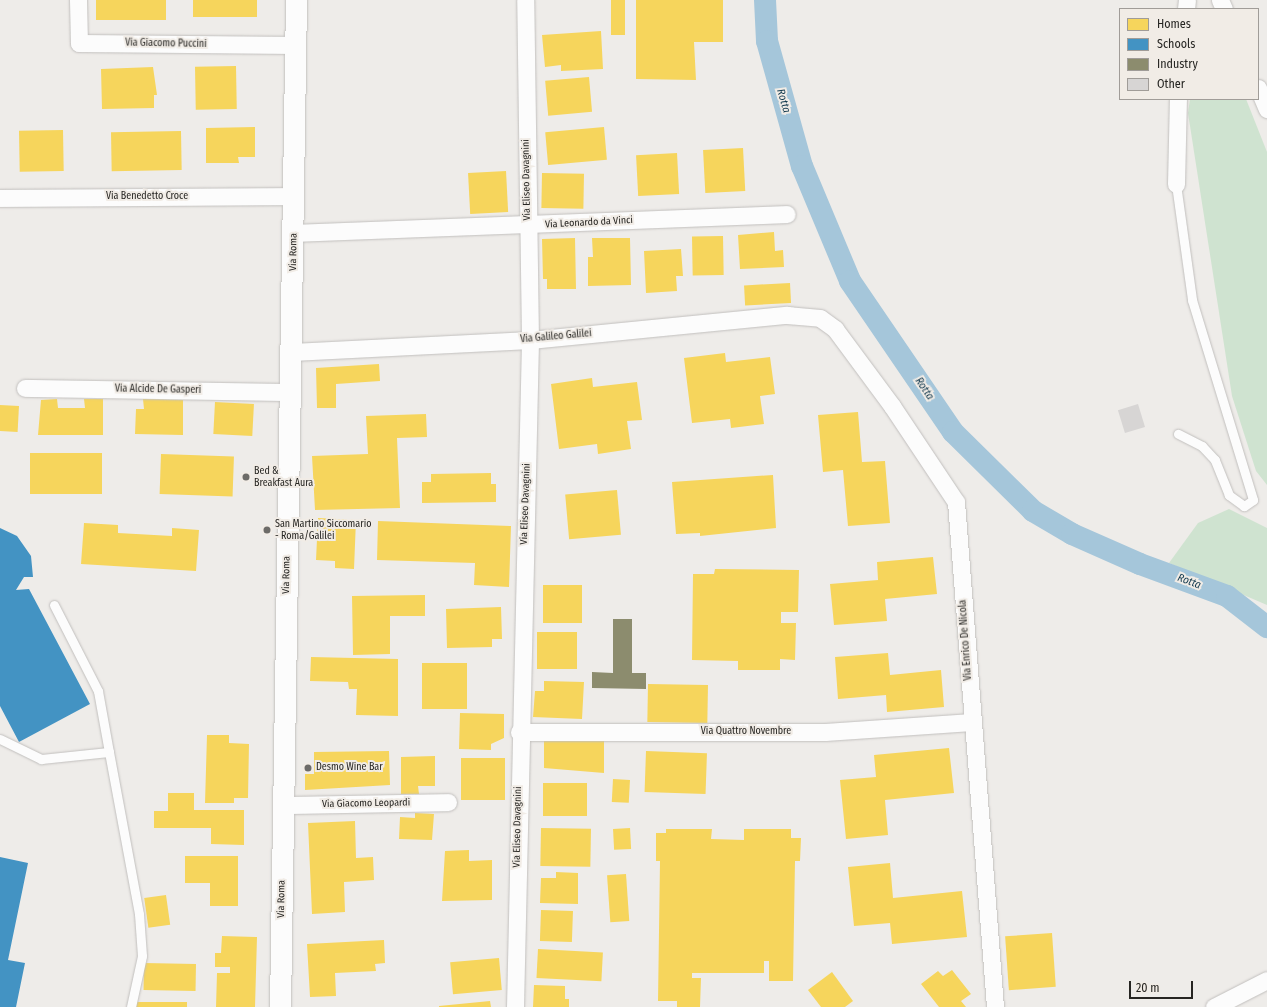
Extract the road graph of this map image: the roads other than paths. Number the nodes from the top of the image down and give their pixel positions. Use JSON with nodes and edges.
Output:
{"nodes":[{"id":1,"x":78,"y":0,"type":"edge"},
{"id":2,"x":296,"y":0,"type":"edge"},
{"id":3,"x":525,"y":0,"type":"edge"},
{"id":4,"x":297,"y":45,"type":"junction"},
{"id":5,"x":1259,"y":90,"type":"edge"},
{"id":6,"x":1178,"y":100,"type":"edge"},
{"id":7,"x":1267,"y":109,"type":"edge"},
{"id":8,"x":1176,"y":184,"type":"joint"},
{"id":9,"x":295,"y":196,"type":"junction"},
{"id":10,"x":0,"y":198,"type":"edge"},
{"id":11,"x":787,"y":214,"type":"dead end"},
{"id":12,"x":528,"y":226,"type":"junction"},
{"id":13,"x":294,"y":233,"type":"junction"},
{"id":14,"x":820,"y":318,"type":"joint"},
{"id":15,"x":530,"y":340,"type":"junction"},
{"id":16,"x":292,"y":352,"type":"junction"},
{"id":17,"x":25,"y":388,"type":"dead end"},
{"id":18,"x":292,"y":392,"type":"junction"},
{"id":19,"x":1178,"y":434,"type":"dead end"},
{"id":20,"x":54,"y":605,"type":"dead end"},
{"id":21,"x":972,"y":722,"type":"junction"},
{"id":22,"x":519,"y":732,"type":"junction"},
{"id":23,"x":0,"y":739,"type":"edge"},
{"id":24,"x":109,"y":752,"type":"junction"},
{"id":25,"x":448,"y":802,"type":"dead end"},
{"id":26,"x":284,"y":804,"type":"junction"},
{"id":27,"x":1267,"y":980,"type":"edge"},
{"id":28,"x":131,"y":1007,"type":"edge"},
{"id":29,"x":280,"y":1007,"type":"edge"},
{"id":30,"x":516,"y":1007,"type":"edge"},
{"id":31,"x":995,"y":1007,"type":"edge"},
{"id":32,"x":1214,"y":1007,"type":"edge"}],
"edges":[{"from":1,"to":4,"type":"street","name":"Via Giacomo Puccini"},
{"from":2,"to":4,"type":"street","name":"Via Roma"},
{"from":3,"to":12,"type":"street","name":"Via Eliseo Davagnini"},
{"from":4,"to":9,"type":"street","name":"Via Roma"},
{"from":5,"to":7,"type":"street"},
{"from":6,"to":8,"type":"street"},
{"from":8,"to":19,"type":"lane"},
{"from":9,"to":10,"type":"street","name":"Via Benedetto Croce"},
{"from":9,"to":13,"type":"street","name":"Via Roma"},
{"from":11,"to":12,"type":"street","name":"Via Leonardo da Vinci"},
{"from":12,"to":13,"type":"street","name":"Via Leonardo da Vinci"},
{"from":12,"to":15,"type":"street","name":"Via Eliseo Davagnini"},
{"from":13,"to":16,"type":"street","name":"Via Roma"},
{"from":14,"to":15,"type":"street","name":"Via Galileo Galilei"},
{"from":14,"to":21,"type":"street","name":"Via Enrico De Nicola"},
{"from":15,"to":16,"type":"street","name":"Via Galileo Galilei"},
{"from":15,"to":22,"type":"street","name":"Via Eliseo Davagnini"},
{"from":16,"to":18,"type":"street","name":"Via Roma"},
{"from":17,"to":18,"type":"street","name":"Via Alcide De Gasperi"},
{"from":18,"to":26,"type":"street","name":"Via Roma"},
{"from":20,"to":24,"type":"lane"},
{"from":21,"to":22,"type":"street","name":"Via Quattro Novembre"},
{"from":21,"to":31,"type":"street","name":"Via Enrico De Nicola"},
{"from":22,"to":30,"type":"street","name":"Via Eliseo Davagnini"},
{"from":23,"to":24,"type":"lane"},
{"from":24,"to":28,"type":"lane"},
{"from":25,"to":26,"type":"street","name":"Via Giacomo Leopardi"},
{"from":26,"to":29,"type":"street","name":"Via Roma"},
{"from":27,"to":32,"type":"street"}]}
